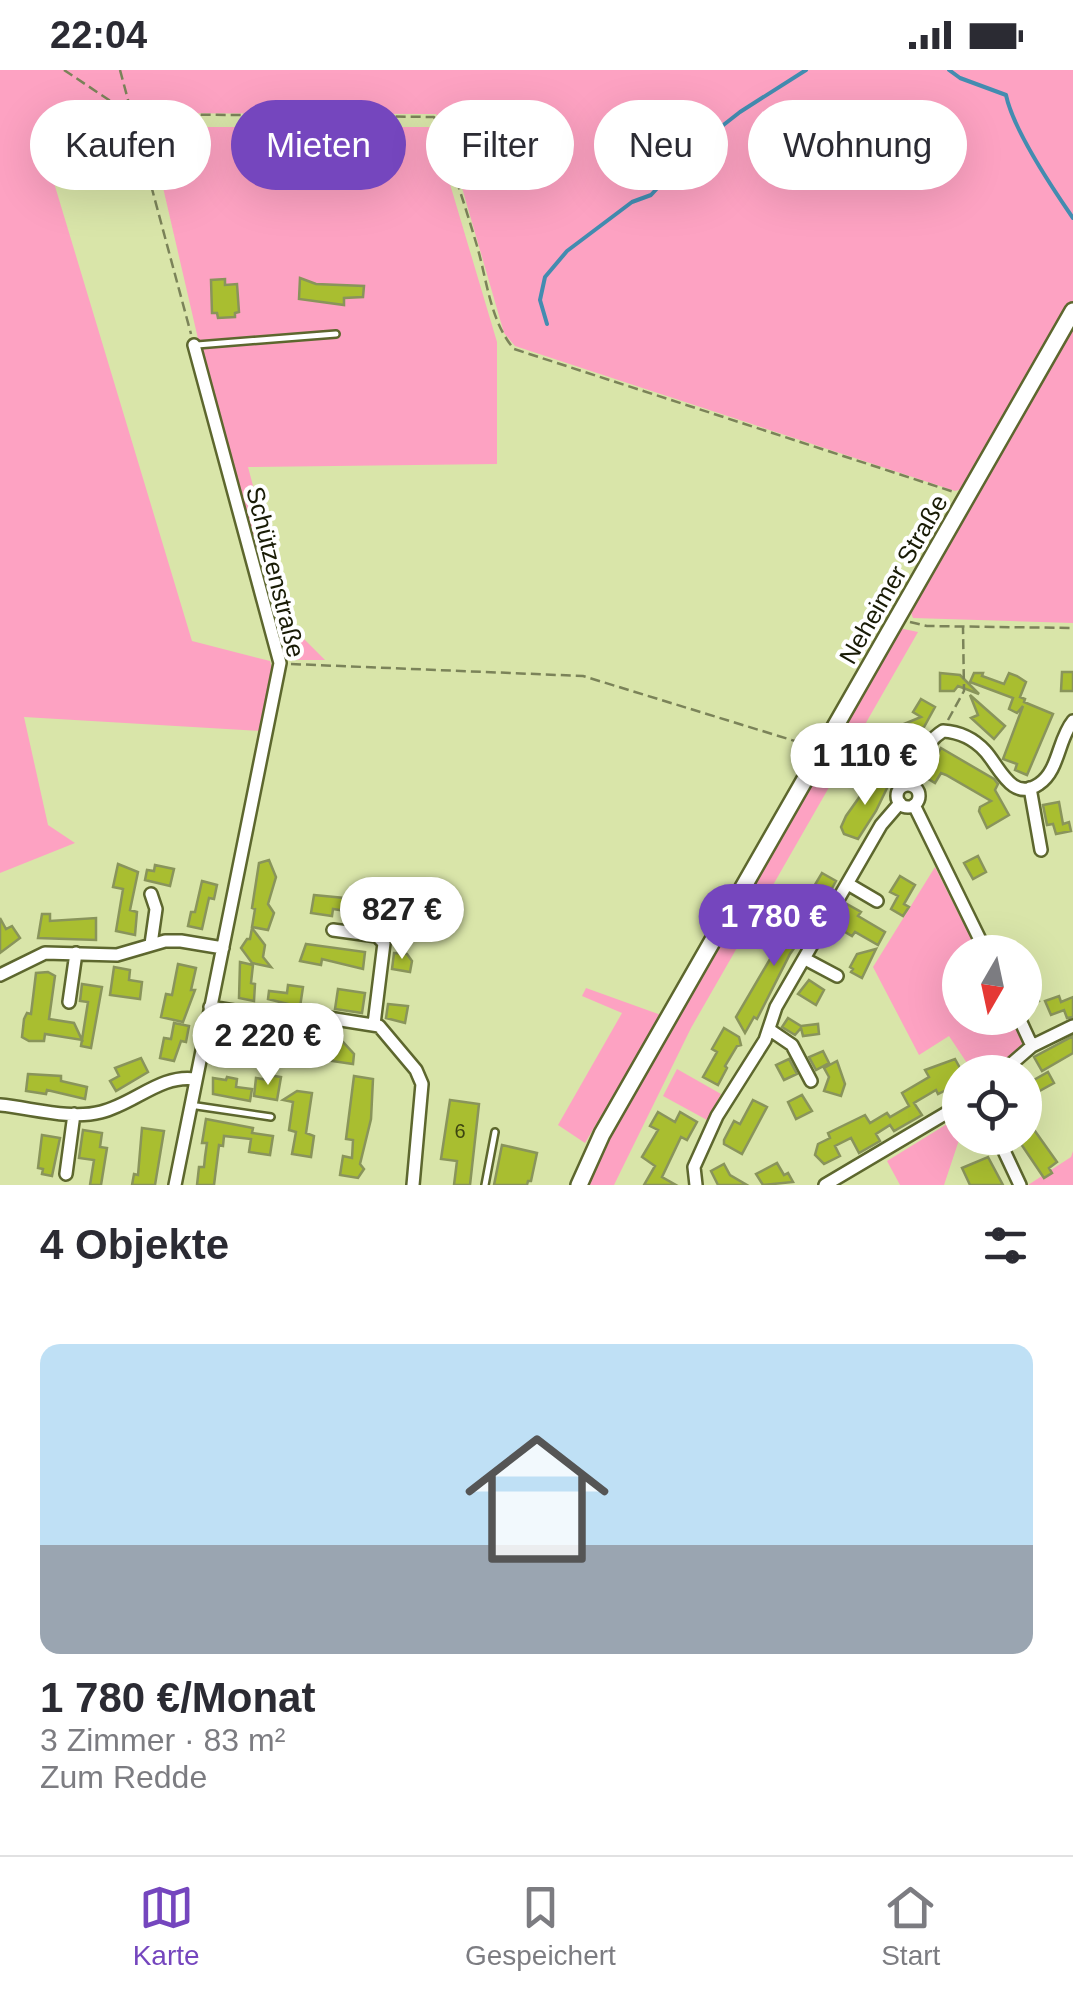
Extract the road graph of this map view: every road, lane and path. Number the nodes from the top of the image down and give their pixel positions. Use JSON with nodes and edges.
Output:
{"nodes":[{"id":1,"x":64,"y":70,"type":"edge"},
{"id":2,"x":120,"y":70,"type":"edge"},
{"id":3,"x":109,"y":100,"type":"edge"},
{"id":4,"x":127,"y":100,"type":"edge"},
{"id":5,"x":211,"y":115,"type":"edge"},
{"id":6,"x":151,"y":190,"type":"edge"},
{"id":7,"x":1073,"y":311,"type":"edge"},
{"id":8,"x":336,"y":334,"type":"dead end"},
{"id":9,"x":194,"y":345,"type":"junction"},
{"id":10,"x":968,"y":497,"type":"junction"},
{"id":11,"x":898,"y":618,"type":"junction"},
{"id":12,"x":963,"y":627,"type":"junction"},
{"id":13,"x":1073,"y":628,"type":"edge"},
{"id":14,"x":280,"y":663,"type":"junction"},
{"id":15,"x":1073,"y":721,"type":"edge"},
{"id":16,"x":943,"y":731,"type":"junction"},
{"id":17,"x":824,"y":750,"type":"junction"},
{"id":18,"x":906,"y":786,"type":"junction"},
{"id":19,"x":1030,"y":788,"type":"junction"},
{"id":20,"x":907,"y":804,"type":"junction"},
{"id":21,"x":1040,"y":850,"type":"dead end"},
{"id":22,"x":848,"y":884,"type":"junction"},
{"id":23,"x":151,"y":894,"type":"dead end"},
{"id":24,"x":877,"y":900,"type":"dead end"},
{"id":25,"x":333,"y":930,"type":"dead end"},
{"id":26,"x":977,"y":935,"type":"edge"},
{"id":27,"x":151,"y":944,"type":"junction"},
{"id":28,"x":223,"y":948,"type":"junction"},
{"id":29,"x":76,"y":953,"type":"junction"},
{"id":30,"x":805,"y":959,"type":"junction"},
{"id":31,"x":0,"y":975,"type":"edge"},
{"id":32,"x":836,"y":976,"type":"dead end"},
{"id":33,"x":69,"y":1002,"type":"dead end"},
{"id":34,"x":210,"y":1007,"type":"junction"},
{"id":35,"x":374,"y":1024,"type":"junction"},
{"id":36,"x":1073,"y":1026,"type":"edge"},
{"id":37,"x":770,"y":1030,"type":"junction"},
{"id":38,"x":1027,"y":1035,"type":"edge"},
{"id":39,"x":1032,"y":1046,"type":"junction"},
{"id":40,"x":1022,"y":1055,"type":"edge"},
{"id":41,"x":196,"y":1079,"type":"junction"},
{"id":42,"x":811,"y":1080,"type":"dead end"},
{"id":43,"x":0,"y":1105,"type":"edge"},
{"id":44,"x":190,"y":1105,"type":"junction"},
{"id":45,"x":74,"y":1114,"type":"junction"},
{"id":46,"x":942,"y":1116,"type":"edge"},
{"id":47,"x":272,"y":1117,"type":"dead end"},
{"id":48,"x":495,"y":1132,"type":"dead end"},
{"id":49,"x":1006,"y":1155,"type":"edge"},
{"id":50,"x":66,"y":1174,"type":"dead end"},
{"id":51,"x":175,"y":1185,"type":"edge"},
{"id":52,"x":413,"y":1185,"type":"edge"},
{"id":53,"x":485,"y":1185,"type":"edge"},
{"id":54,"x":579,"y":1185,"type":"edge"},
{"id":55,"x":696,"y":1185,"type":"edge"},
{"id":56,"x":824,"y":1185,"type":"edge"},
{"id":57,"x":1020,"y":1185,"type":"edge"}],
"edges":[{"from":1,"to":3,"type":"path"},
{"from":2,"to":4,"type":"path"},
{"from":5,"to":10,"type":"path"},
{"from":6,"to":9,"type":"path"},
{"from":7,"to":10,"type":"main road","name":"Neheimer Straße"},
{"from":8,"to":9,"type":"lane"},
{"from":9,"to":14,"type":"street","name":"Schützenstraße"},
{"from":10,"to":11,"type":"main road","name":"Neheimer Straße"},
{"from":11,"to":12,"type":"path"},
{"from":11,"to":17,"type":"main road","name":"Neheimer Straße"},
{"from":12,"to":13,"type":"path"},
{"from":12,"to":16,"type":"path"},
{"from":14,"to":17,"type":"path"},
{"from":14,"to":28,"type":"street","name":"Schützenstraße"},
{"from":15,"to":19,"type":"street"},
{"from":16,"to":18,"type":"street"},
{"from":16,"to":19,"type":"street"},
{"from":17,"to":18,"type":"path"},
{"from":17,"to":54,"type":"main road","name":"Neheimer Straße"},
{"from":18,"to":20,"type":"street"},
{"from":18,"to":20,"type":"street"},
{"from":19,"to":21,"type":"street"},
{"from":20,"to":22,"type":"street"},
{"from":20,"to":26,"type":"street"},
{"from":22,"to":24,"type":"street"},
{"from":22,"to":30,"type":"street"},
{"from":23,"to":27,"type":"street"},
{"from":25,"to":35,"type":"street"},
{"from":27,"to":28,"type":"street"},
{"from":27,"to":29,"type":"street"},
{"from":28,"to":34,"type":"street","name":"Schützenstraße"},
{"from":29,"to":31,"type":"street"},
{"from":29,"to":33,"type":"street"},
{"from":30,"to":32,"type":"street"},
{"from":30,"to":37,"type":"street"},
{"from":34,"to":35,"type":"street"},
{"from":34,"to":41,"type":"street","name":"Schützenstraße"},
{"from":35,"to":52,"type":"street"},
{"from":36,"to":39,"type":"street"},
{"from":37,"to":42,"type":"street"},
{"from":37,"to":55,"type":"street"},
{"from":38,"to":39,"type":"street"},
{"from":39,"to":40,"type":"street"},
{"from":41,"to":44,"type":"street","name":"Schützenstraße"},
{"from":41,"to":45,"type":"street"},
{"from":43,"to":45,"type":"street"},
{"from":44,"to":47,"type":"lane"},
{"from":44,"to":51,"type":"street","name":"Schützenstraße"},
{"from":45,"to":50,"type":"street"},
{"from":46,"to":56,"type":"street"},
{"from":48,"to":53,"type":"lane"},
{"from":49,"to":57,"type":"street"}]}
